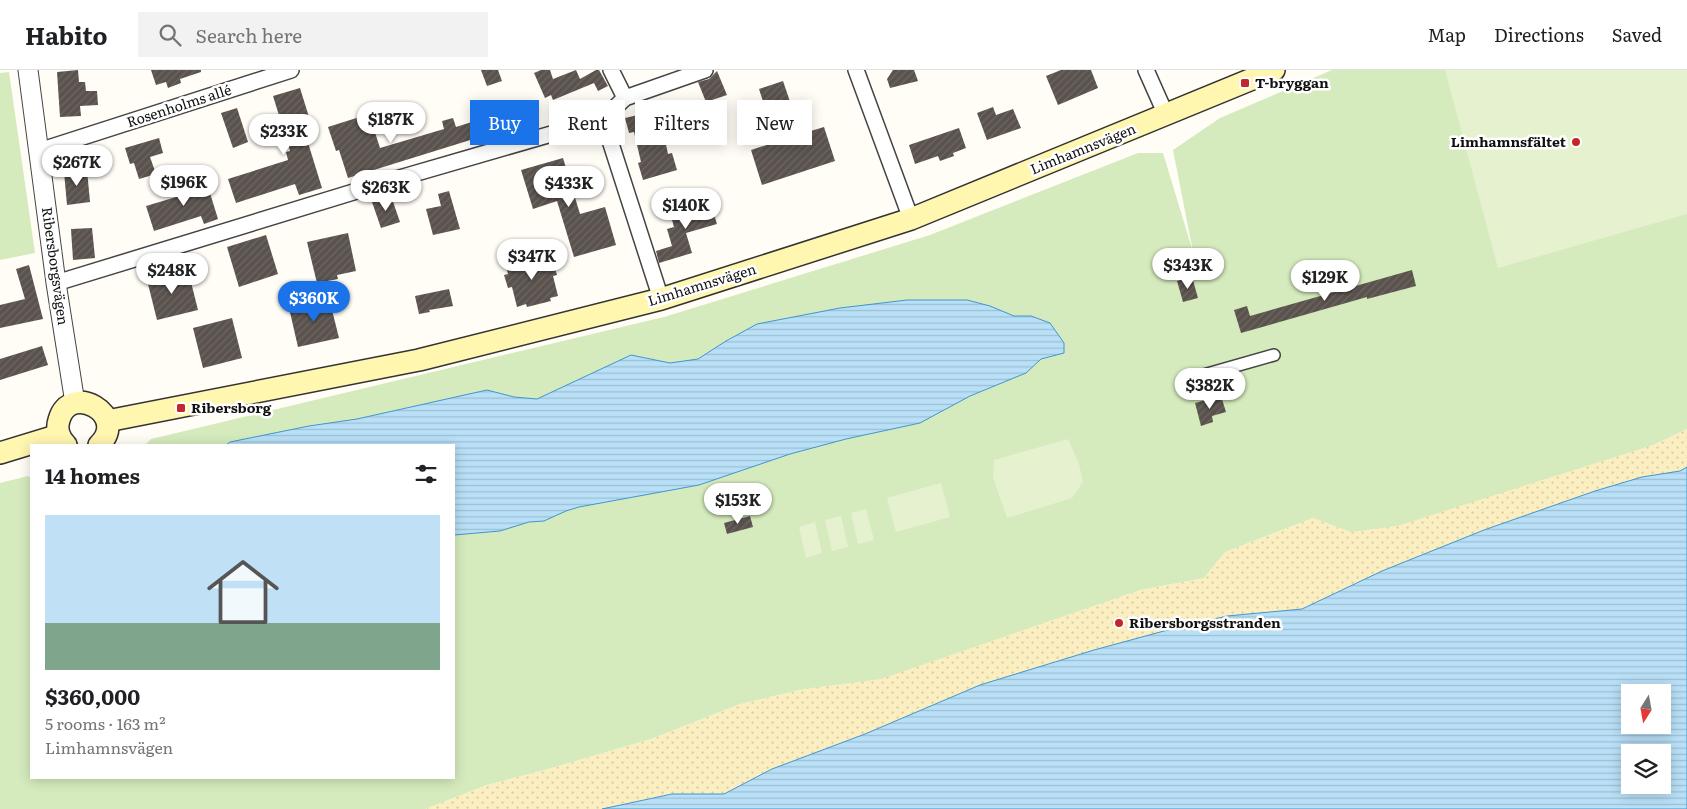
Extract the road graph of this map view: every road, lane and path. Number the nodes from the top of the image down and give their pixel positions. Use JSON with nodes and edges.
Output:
{"nodes":[{"id":1,"x":28,"y":70,"type":"edge"},
{"id":2,"x":291,"y":70,"type":"edge"},
{"id":3,"x":611,"y":70,"type":"edge"},
{"id":4,"x":704,"y":70,"type":"edge"},
{"id":5,"x":856,"y":70,"type":"edge"},
{"id":6,"x":1146,"y":70,"type":"edge"},
{"id":7,"x":1274,"y":70,"type":"edge"},
{"id":8,"x":625,"y":98,"type":"joint"},
{"id":9,"x":1166,"y":115,"type":"junction"},
{"id":10,"x":549,"y":134,"type":"edge"},
{"id":11,"x":612,"y":145,"type":"edge"},
{"id":12,"x":39,"y":151,"type":"junction"},
{"id":13,"x":912,"y":219,"type":"junction"},
{"id":14,"x":56,"y":283,"type":"junction"},
{"id":15,"x":661,"y":298,"type":"junction"},
{"id":16,"x":1274,"y":355,"type":"dead end"},
{"id":17,"x":1186,"y":380,"type":"dead end"},
{"id":18,"x":75,"y":403,"type":"junction"},
{"id":19,"x":107,"y":421,"type":"junction"},
{"id":20,"x":63,"y":440,"type":"edge"},
{"id":21,"x":44,"y":444,"type":"edge"},
{"id":22,"x":100,"y":444,"type":"edge"},
{"id":23,"x":30,"y":447,"type":"edge"},
{"id":24,"x":0,"y":453,"type":"edge"}],
"edges":[{"from":1,"to":12,"type":"street","name":"Ribersborgsvägen"},
{"from":2,"to":12,"type":"street","name":"Rosenholms allé"},
{"from":3,"to":8,"type":"street"},
{"from":4,"to":8,"type":"street"},
{"from":5,"to":13,"type":"street"},
{"from":6,"to":9,"type":"street"},
{"from":7,"to":9,"type":"main road","name":"Limhamnsvägen"},
{"from":9,"to":13,"type":"main road","name":"Limhamnsvägen"},
{"from":10,"to":14,"type":"street"},
{"from":11,"to":15,"type":"street"},
{"from":12,"to":14,"type":"street","name":"Ribersborgsvägen"},
{"from":13,"to":15,"type":"main road","name":"Limhamnsvägen"},
{"from":14,"to":18,"type":"street","name":"Ribersborgsvägen"},
{"from":15,"to":19,"type":"main road","name":"Limhamnsvägen"},
{"from":16,"to":17,"type":"street"},
{"from":18,"to":19,"type":"main road"},
{"from":18,"to":20,"type":"main road"},
{"from":19,"to":22,"type":"main road"},
{"from":20,"to":21,"type":"main road"},
{"from":23,"to":24,"type":"main road"}]}
